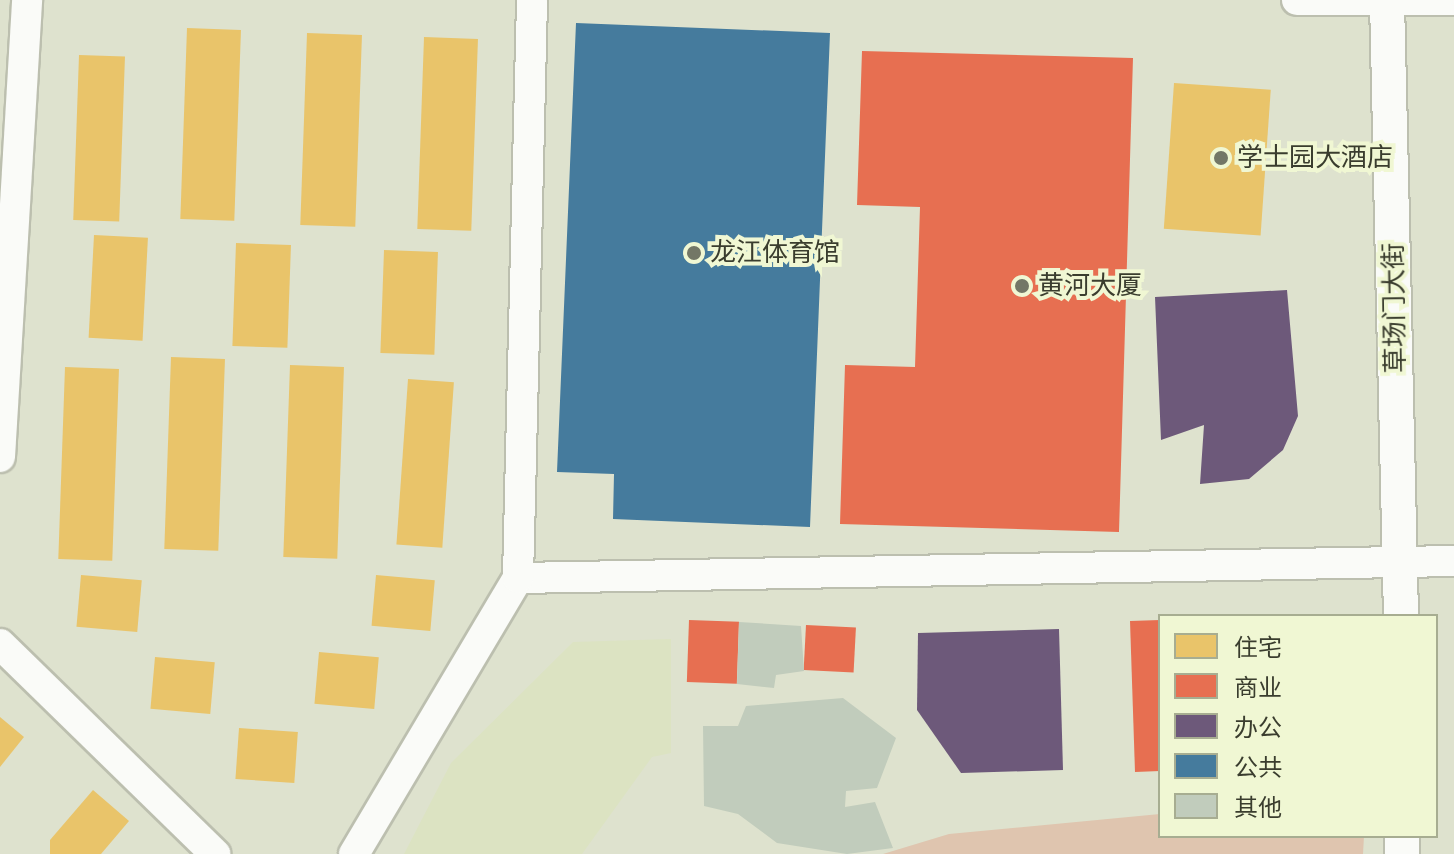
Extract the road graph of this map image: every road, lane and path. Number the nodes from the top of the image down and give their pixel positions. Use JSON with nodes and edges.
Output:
{"nodes":[{"id":1,"x":27,"y":0,"type":"edge"},
{"id":2,"x":532,"y":0,"type":"edge"},
{"id":3,"x":1297,"y":0,"type":"edge"},
{"id":4,"x":1387,"y":0,"type":"edge"},
{"id":5,"x":1454,"y":0,"type":"edge"},
{"id":6,"x":0,"y":457,"type":"edge"},
{"id":7,"x":1401,"y":561,"type":"junction"},
{"id":8,"x":1454,"y":561,"type":"edge"},
{"id":9,"x":518,"y":578,"type":"junction"},
{"id":10,"x":1401,"y":614,"type":"edge"},
{"id":11,"x":0,"y":644,"type":"edge"},
{"id":12,"x":215,"y":854,"type":"edge"},
{"id":13,"x":354,"y":854,"type":"edge"}],
"edges":[{"from":1,"to":6,"type":"street"},
{"from":2,"to":9,"type":"street"},
{"from":3,"to":4,"type":"street"},
{"from":4,"to":5,"type":"street"},
{"from":4,"to":7,"type":"main road","name":"草场门大街"},
{"from":7,"to":8,"type":"street"},
{"from":7,"to":9,"type":"street"},
{"from":7,"to":10,"type":"main road","name":"草场门大街"},
{"from":9,"to":13,"type":"street"},
{"from":11,"to":12,"type":"street"}]}
